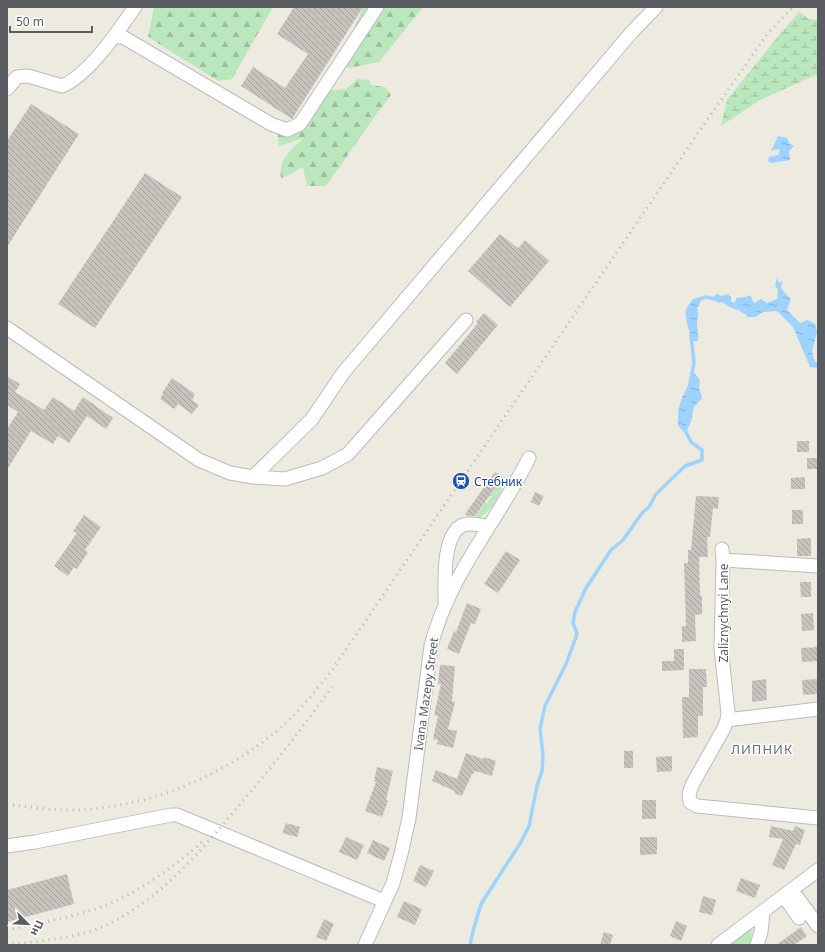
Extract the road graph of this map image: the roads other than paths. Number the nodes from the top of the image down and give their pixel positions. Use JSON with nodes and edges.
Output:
{"nodes":[{"id":1,"x":135,"y":7,"type":"edge"},
{"id":2,"x":377,"y":7,"type":"edge"},
{"id":3,"x":656,"y":7,"type":"edge"},
{"id":4,"x":114,"y":37,"type":"junction"},
{"id":5,"x":7,"y":90,"type":"edge"},
{"id":6,"x":466,"y":320,"type":"dead end"},
{"id":7,"x":7,"y":328,"type":"edge"},
{"id":8,"x":529,"y":458,"type":"dead end"},
{"id":9,"x":253,"y":477,"type":"junction"},
{"id":10,"x":488,"y":527,"type":"junction"},
{"id":11,"x":818,"y":566,"type":"edge"},
{"id":12,"x":445,"y":604,"type":"junction"},
{"id":13,"x":818,"y":709,"type":"edge"},
{"id":14,"x":727,"y":720,"type":"junction"},
{"id":15,"x":818,"y":818,"type":"edge"},
{"id":16,"x":7,"y":846,"type":"edge"},
{"id":17,"x":818,"y":870,"type":"edge"},
{"id":18,"x":788,"y":893,"type":"junction"},
{"id":19,"x":384,"y":901,"type":"junction"},
{"id":20,"x":763,"y":912,"type":"junction"},
{"id":21,"x":799,"y":918,"type":"dead end"},
{"id":22,"x":818,"y":926,"type":"edge"},
{"id":23,"x":365,"y":945,"type":"edge"},
{"id":24,"x":718,"y":945,"type":"edge"},
{"id":25,"x":758,"y":945,"type":"edge"}],
"edges":[{"from":1,"to":4,"type":"street"},
{"from":2,"to":4,"type":"street"},
{"from":3,"to":9,"type":"street"},
{"from":4,"to":5,"type":"street"},
{"from":6,"to":9,"type":"street"},
{"from":7,"to":9,"type":"street"},
{"from":8,"to":10,"type":"street","name":"Ivana Mazepy Street"},
{"from":10,"to":12,"type":"street","name":"Ivana Mazepy Street"},
{"from":10,"to":12,"type":"street"},
{"from":11,"to":14,"type":"street","name":"Zaliznychnyi Lane"},
{"from":12,"to":19,"type":"street","name":"Ivana Mazepy Street"},
{"from":13,"to":14,"type":"street"},
{"from":14,"to":15,"type":"street","name":"Zaliznychnyi Lane"},
{"from":16,"to":19,"type":"street"},
{"from":17,"to":18,"type":"street"},
{"from":18,"to":20,"type":"street"},
{"from":18,"to":21,"type":"street"},
{"from":18,"to":22,"type":"street"},
{"from":19,"to":23,"type":"street","name":"Ivana Mazepy Street"},
{"from":20,"to":24,"type":"street"},
{"from":20,"to":25,"type":"street"}]}
